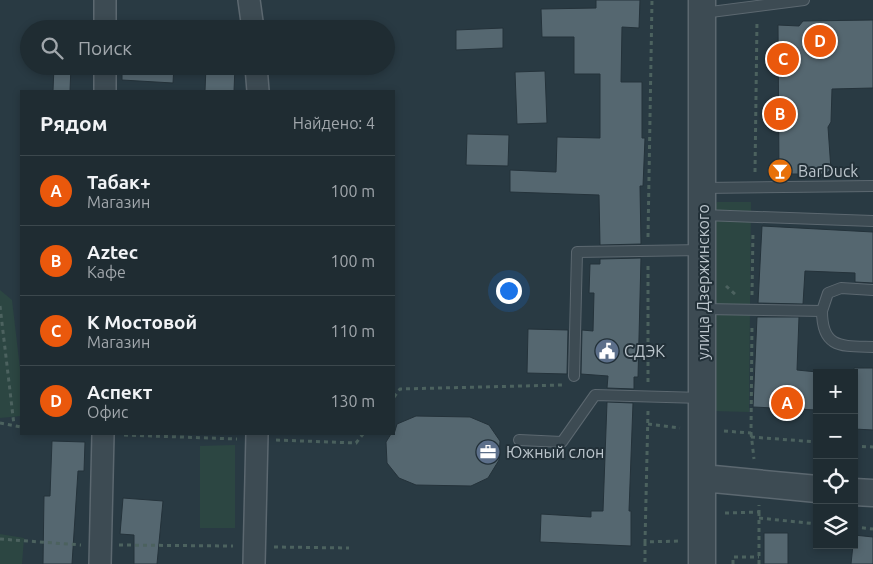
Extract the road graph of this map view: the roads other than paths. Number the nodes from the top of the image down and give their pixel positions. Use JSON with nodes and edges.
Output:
{"nodes":[{"id":1,"x":105,"y":0,"type":"edge"},
{"id":2,"x":249,"y":0,"type":"edge"},
{"id":3,"x":804,"y":0,"type":"edge"},
{"id":4,"x":702,"y":7,"type":"edge"},
{"id":5,"x":105,"y":20,"type":"edge"},
{"id":6,"x":251,"y":20,"type":"edge"},
{"id":7,"x":105,"y":75,"type":"edge"},
{"id":8,"x":257,"y":75,"type":"edge"},
{"id":9,"x":105,"y":90,"type":"edge"},
{"id":10,"x":258,"y":90,"type":"edge"},
{"id":11,"x":873,"y":186,"type":"edge"},
{"id":12,"x":703,"y":188,"type":"junction"},
{"id":13,"x":703,"y":215,"type":"junction"},
{"id":14,"x":873,"y":221,"type":"edge"},
{"id":15,"x":703,"y":250,"type":"junction"},
{"id":16,"x":873,"y":290,"type":"edge"},
{"id":17,"x":704,"y":308,"type":"junction"},
{"id":18,"x":822,"y":311,"type":"junction"},
{"id":19,"x":873,"y":347,"type":"edge"},
{"id":20,"x":574,"y":381,"type":"road end"},
{"id":21,"x":703,"y":398,"type":"junction"},
{"id":22,"x":103,"y":435,"type":"edge"},
{"id":23,"x":257,"y":437,"type":"edge"},
{"id":24,"x":519,"y":440,"type":"dead end"},
{"id":25,"x":704,"y":478,"type":"junction"},
{"id":26,"x":813,"y":489,"type":"edge"},
{"id":27,"x":858,"y":492,"type":"edge"},
{"id":28,"x":873,"y":494,"type":"edge"},
{"id":29,"x":101,"y":554,"type":"edge"},
{"id":30,"x":255,"y":555,"type":"edge"},
{"id":31,"x":702,"y":564,"type":"edge"}],
"edges":[{"from":1,"to":5,"type":"street"},
{"from":2,"to":6,"type":"street"},
{"from":3,"to":4,"type":"lane"},
{"from":4,"to":12,"type":"street","name":"улица Дзержинского"},
{"from":7,"to":9,"type":"street"},
{"from":8,"to":10,"type":"street"},
{"from":11,"to":12,"type":"lane"},
{"from":12,"to":13,"type":"street","name":"улица Дзержинского"},
{"from":13,"to":14,"type":"lane"},
{"from":13,"to":15,"type":"street","name":"улица Дзержинского"},
{"from":15,"to":17,"type":"street","name":"улица Дзержинского"},
{"from":15,"to":20,"type":"lane"},
{"from":16,"to":18,"type":"lane"},
{"from":17,"to":18,"type":"lane"},
{"from":17,"to":21,"type":"street","name":"улица Дзержинского"},
{"from":18,"to":19,"type":"lane"},
{"from":21,"to":24,"type":"lane"},
{"from":21,"to":25,"type":"street","name":"улица Дзержинского"},
{"from":22,"to":29,"type":"street"},
{"from":23,"to":30,"type":"street"},
{"from":25,"to":26,"type":"street"},
{"from":25,"to":31,"type":"street","name":"улица Дзержинского"},
{"from":27,"to":28,"type":"street"}]}
